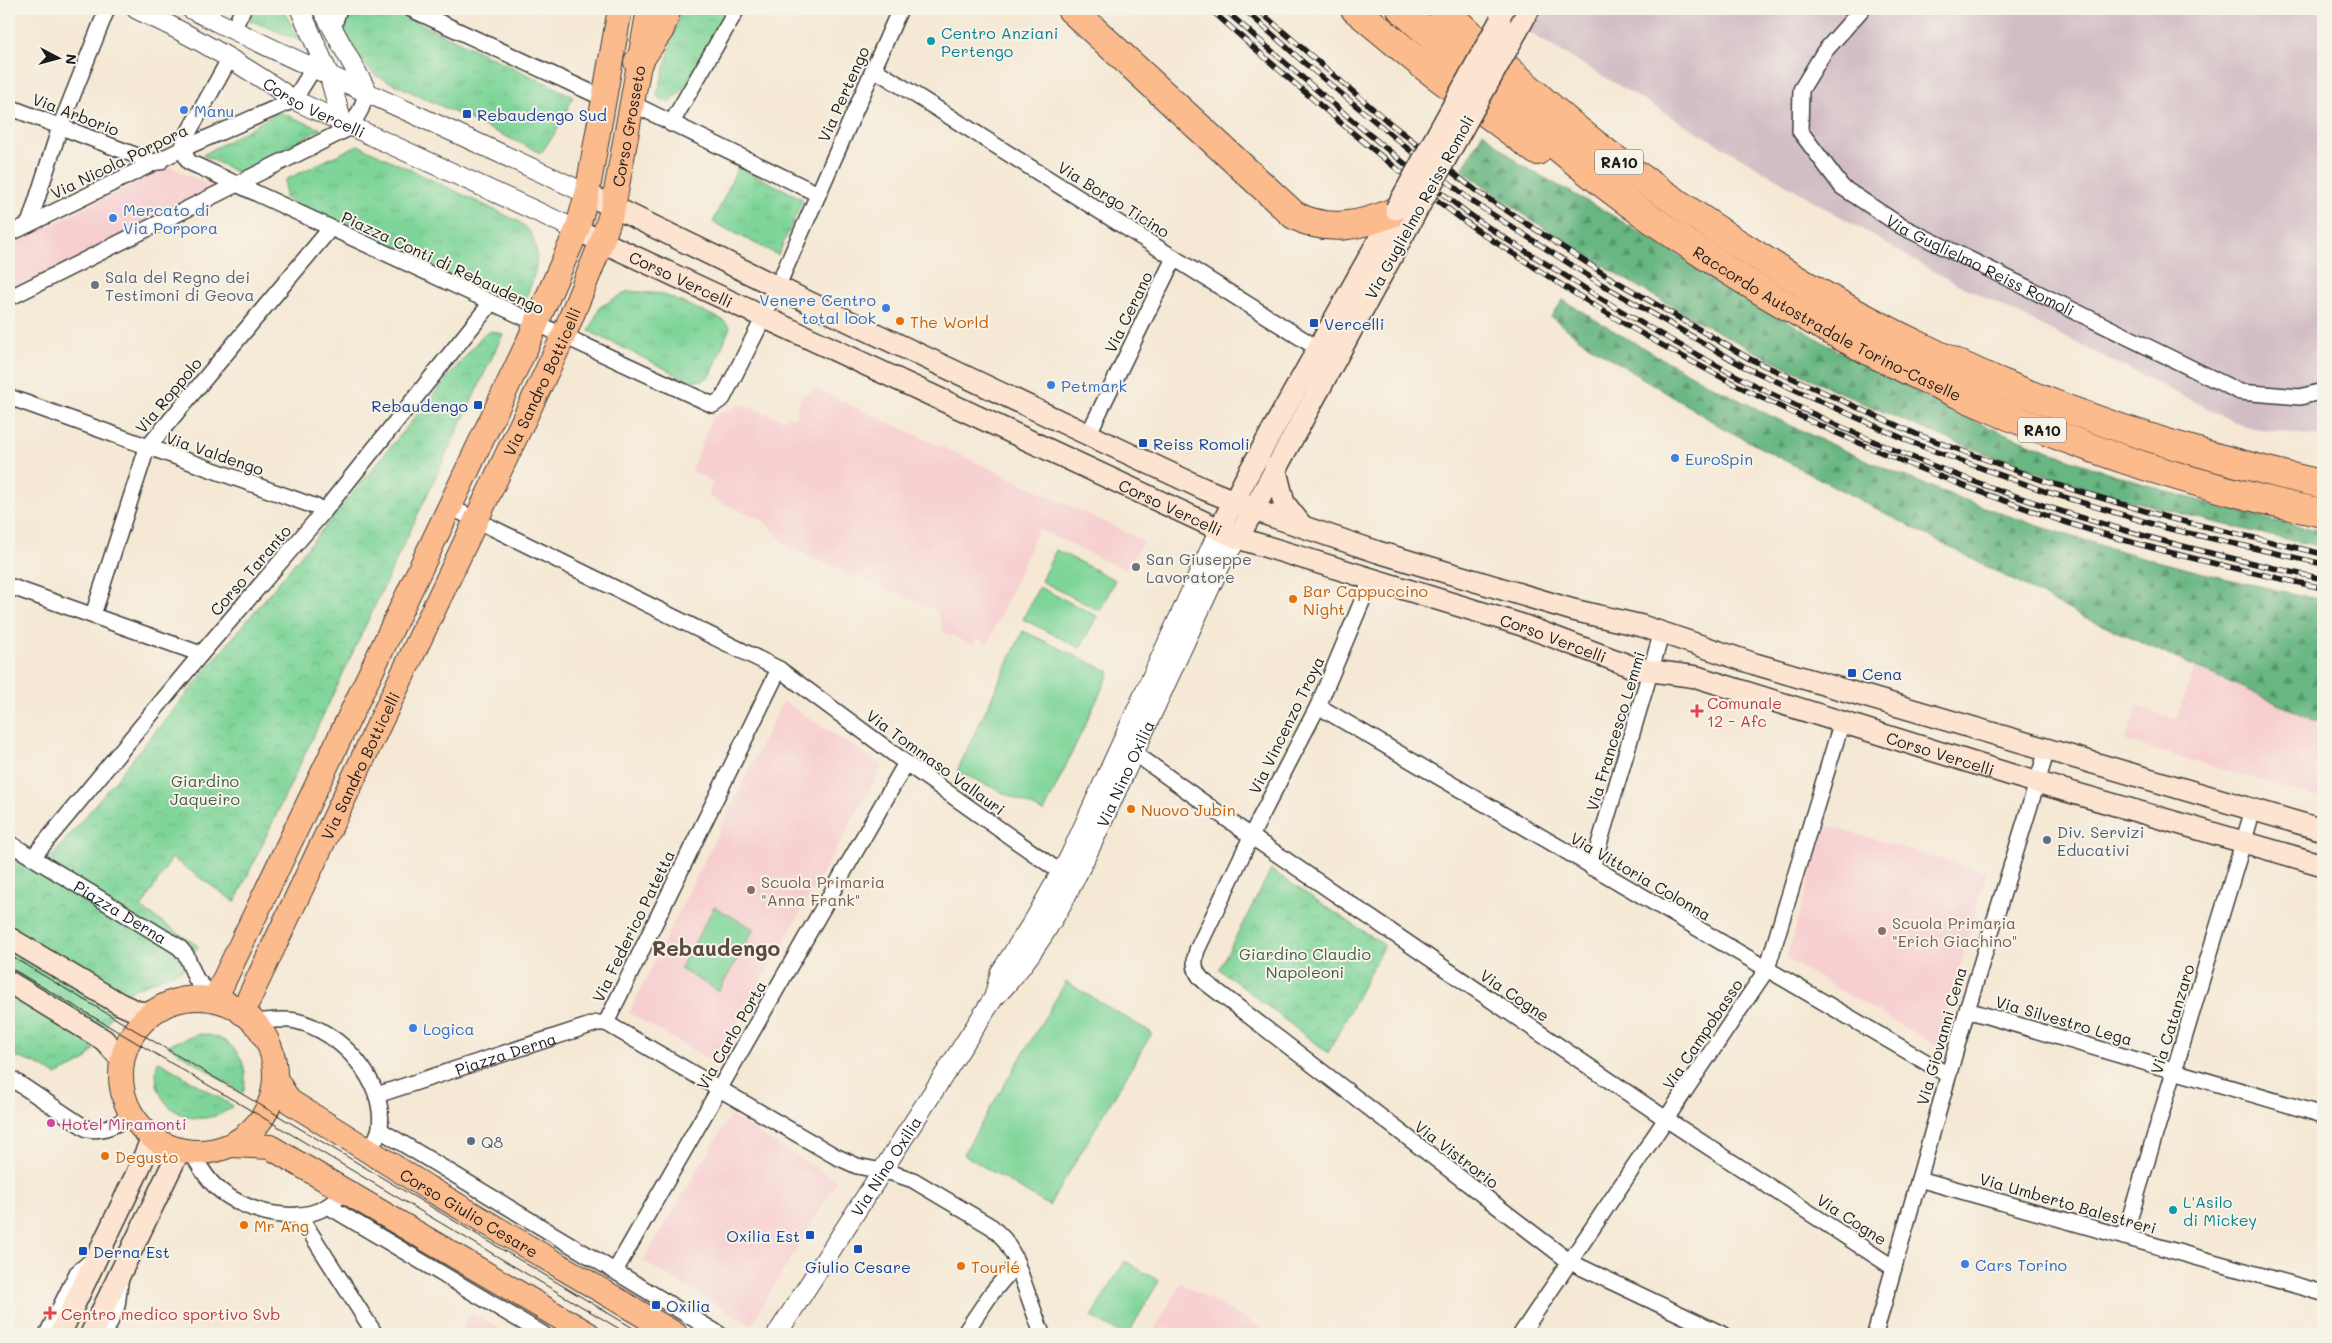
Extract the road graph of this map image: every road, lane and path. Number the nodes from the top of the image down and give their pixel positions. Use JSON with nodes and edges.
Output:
{"nodes":[{"id":1,"x":107,"y":9,"type":"edge"},
{"id":2,"x":136,"y":9,"type":"edge"},
{"id":3,"x":191,"y":9,"type":"edge"},
{"id":4,"x":244,"y":9,"type":"edge"},
{"id":5,"x":300,"y":9,"type":"edge"},
{"id":6,"x":322,"y":9,"type":"edge"},
{"id":7,"x":339,"y":9,"type":"edge"},
{"id":8,"x":411,"y":9,"type":"edge"},
{"id":9,"x":620,"y":9,"type":"edge"},
{"id":10,"x":649,"y":9,"type":"edge"},
{"id":11,"x":667,"y":9,"type":"edge"},
{"id":12,"x":736,"y":9,"type":"edge"},
{"id":13,"x":900,"y":9,"type":"edge"},
{"id":14,"x":1072,"y":9,"type":"edge"},
{"id":15,"x":1355,"y":9,"type":"edge"},
{"id":16,"x":1401,"y":9,"type":"edge"},
{"id":17,"x":1442,"y":9,"type":"edge"},
{"id":18,"x":1529,"y":9,"type":"edge"},
{"id":19,"x":1862,"y":9,"type":"edge"},
{"id":20,"x":1508,"y":20,"type":"edge"},
{"id":21,"x":332,"y":28,"type":"junction"},
{"id":22,"x":233,"y":30,"type":"junction"},
{"id":23,"x":230,"y":58,"type":"junction"},
{"id":24,"x":638,"y":62,"type":"junction"},
{"id":25,"x":874,"y":69,"type":"junction"},
{"id":26,"x":321,"y":72,"type":"junction"},
{"id":27,"x":367,"y":91,"type":"junction"},
{"id":28,"x":603,"y":98,"type":"junction"},
{"id":29,"x":294,"y":100,"type":"junction"},
{"id":30,"x":631,"y":103,"type":"junction"},
{"id":31,"x":9,"y":107,"type":"edge"},
{"id":32,"x":347,"y":124,"type":"junction"},
{"id":33,"x":671,"y":124,"type":"junction"},
{"id":34,"x":60,"y":127,"type":"junction"},
{"id":35,"x":185,"y":155,"type":"junction"},
{"id":36,"x":154,"y":162,"type":"junction"},
{"id":37,"x":238,"y":184,"type":"junction"},
{"id":38,"x":587,"y":194,"type":"junction"},
{"id":39,"x":818,"y":194,"type":"junction"},
{"id":40,"x":613,"y":208,"type":"junction"},
{"id":41,"x":1401,"y":213,"type":"junction"},
{"id":42,"x":1648,"y":217,"type":"junction"},
{"id":43,"x":28,"y":224,"type":"junction"},
{"id":44,"x":330,"y":229,"type":"junction"},
{"id":45,"x":577,"y":230,"type":"junction"},
{"id":46,"x":9,"y":234,"type":"edge"},
{"id":47,"x":602,"y":241,"type":"junction"},
{"id":48,"x":1174,"y":258,"type":"junction"},
{"id":49,"x":776,"y":287,"type":"junction"},
{"id":50,"x":9,"y":298,"type":"edge"},
{"id":51,"x":491,"y":302,"type":"junction"},
{"id":52,"x":764,"y":316,"type":"junction"},
{"id":53,"x":536,"y":324,"type":"junction"},
{"id":54,"x":563,"y":337,"type":"junction"},
{"id":55,"x":1327,"y":354,"type":"junction"},
{"id":56,"x":2323,"y":391,"type":"edge"},
{"id":57,"x":9,"y":397,"type":"edge"},
{"id":58,"x":1088,"y":435,"type":"junction"},
{"id":59,"x":146,"y":448,"type":"junction"},
{"id":60,"x":1275,"y":467,"type":"junction"},
{"id":61,"x":2323,"y":484,"type":"edge"},
{"id":62,"x":1243,"y":505,"type":"junction"},
{"id":63,"x":450,"y":507,"type":"junction"},
{"id":64,"x":325,"y":510,"type":"junction"},
{"id":65,"x":2323,"y":513,"type":"edge"},
{"id":66,"x":476,"y":519,"type":"junction"},
{"id":67,"x":1302,"y":526,"type":"junction"},
{"id":68,"x":1229,"y":534,"type":"junction"},
{"id":69,"x":1371,"y":580,"type":"junction"},
{"id":70,"x":9,"y":586,"type":"edge"},
{"id":71,"x":93,"y":616,"type":"junction"},
{"id":72,"x":1662,"y":632,"type":"junction"},
{"id":73,"x":201,"y":654,"type":"junction"},
{"id":74,"x":779,"y":669,"type":"junction"},
{"id":75,"x":1651,"y":671,"type":"junction"},
{"id":76,"x":1318,"y":706,"type":"junction"},
{"id":77,"x":1842,"y":721,"type":"junction"},
{"id":78,"x":1127,"y":749,"type":"junction"},
{"id":79,"x":2047,"y":750,"type":"junction"},
{"id":80,"x":906,"y":763,"type":"junction"},
{"id":81,"x":2037,"y":782,"type":"junction"},
{"id":82,"x":2253,"y":810,"type":"junction"},
{"id":83,"x":2323,"y":830,"type":"edge"},
{"id":84,"x":1252,"y":837,"type":"junction"},
{"id":85,"x":2242,"y":842,"type":"junction"},
{"id":86,"x":9,"y":843,"type":"edge"},
{"id":87,"x":33,"y":857,"type":"junction"},
{"id":88,"x":2323,"y":865,"type":"edge"},
{"id":89,"x":1592,"y":868,"type":"junction"},
{"id":90,"x":1067,"y":878,"type":"junction"},
{"id":91,"x":9,"y":938,"type":"edge"},
{"id":92,"x":1195,"y":967,"type":"joint"},
{"id":93,"x":1767,"y":969,"type":"junction"},
{"id":94,"x":9,"y":982,"type":"edge"},
{"id":95,"x":215,"y":999,"type":"junction"},
{"id":96,"x":1967,"y":1010,"type":"junction"},
{"id":97,"x":153,"y":1013,"type":"junction"},
{"id":98,"x":248,"y":1018,"type":"junction"},
{"id":99,"x":606,"y":1023,"type":"junction"},
{"id":100,"x":123,"y":1060,"type":"junction"},
{"id":101,"x":2175,"y":1072,"type":"junction"},
{"id":102,"x":1948,"y":1075,"type":"junction"},
{"id":103,"x":9,"y":1077,"type":"edge"},
{"id":104,"x":274,"y":1078,"type":"junction"},
{"id":105,"x":720,"y":1089,"type":"junction"},
{"id":106,"x":377,"y":1095,"type":"junction"},
{"id":107,"x":132,"y":1113,"type":"junction"},
{"id":108,"x":2323,"y":1115,"type":"edge"},
{"id":109,"x":1666,"y":1118,"type":"junction"},
{"id":110,"x":380,"y":1130,"type":"junction"},
{"id":111,"x":152,"y":1138,"type":"junction"},
{"id":112,"x":232,"y":1145,"type":"junction"},
{"id":113,"x":185,"y":1151,"type":"junction"},
{"id":114,"x":369,"y":1152,"type":"junction"},
{"id":115,"x":883,"y":1171,"type":"junction"},
{"id":116,"x":1919,"y":1178,"type":"junction"},
{"id":117,"x":336,"y":1199,"type":"junction"},
{"id":118,"x":382,"y":1214,"type":"junction"},
{"id":119,"x":299,"y":1215,"type":"junction"},
{"id":120,"x":2124,"y":1237,"type":"junction"},
{"id":121,"x":406,"y":1252,"type":"junction"},
{"id":122,"x":98,"y":1254,"type":"junction"},
{"id":123,"x":1570,"y":1262,"type":"junction"},
{"id":124,"x":1017,"y":1263,"type":"junction"},
{"id":125,"x":1894,"y":1268,"type":"junction"},
{"id":126,"x":122,"y":1270,"type":"junction"},
{"id":127,"x":615,"y":1271,"type":"junction"},
{"id":128,"x":2323,"y":1293,"type":"edge"},
{"id":129,"x":543,"y":1308,"type":"junction"},
{"id":130,"x":47,"y":1334,"type":"edge"},
{"id":131,"x":60,"y":1334,"type":"edge"},
{"id":132,"x":91,"y":1334,"type":"edge"},
{"id":133,"x":105,"y":1334,"type":"edge"},
{"id":134,"x":374,"y":1334,"type":"edge"},
{"id":135,"x":543,"y":1334,"type":"edge"},
{"id":136,"x":564,"y":1334,"type":"edge"},
{"id":137,"x":588,"y":1334,"type":"edge"},
{"id":138,"x":675,"y":1334,"type":"edge"},
{"id":139,"x":719,"y":1334,"type":"edge"},
{"id":140,"x":777,"y":1334,"type":"edge"},
{"id":141,"x":964,"y":1334,"type":"edge"},
{"id":142,"x":1042,"y":1334,"type":"edge"},
{"id":143,"x":1521,"y":1334,"type":"edge"},
{"id":144,"x":1722,"y":1334,"type":"edge"},
{"id":145,"x":1875,"y":1334,"type":"edge"}],
"edges":[{"from":1,"to":34,"type":"street"},
{"from":2,"to":23,"type":"street","name":"Corso Vercelli"},
{"from":3,"to":22,"type":"street","name":"Corso Vercelli"},
{"from":4,"to":22,"type":"street"},
{"from":5,"to":26,"type":"street"},
{"from":6,"to":21,"type":"street"},
{"from":7,"to":21,"type":"street"},
{"from":8,"to":28,"type":"street"},
{"from":9,"to":28,"type":"main road","name":"Corso Grosseto"},
{"from":10,"to":24,"type":"main road","name":"Corso Grosseto"},
{"from":11,"to":24,"type":"highway"},
{"from":12,"to":33,"type":"street"},
{"from":13,"to":25,"type":"street","name":"Via Pertengo"},
{"from":14,"to":41,"type":"highway"},
{"from":15,"to":42,"type":"highway","number":"RA10"},
{"from":16,"to":42,"type":"highway","name":"Raccordo Autostradale Torino-Caselle","number":"RA10"},
{"from":17,"to":61,"type":"highway","name":"Raccordo Autostradale Torino-Caselle","number":"RA10"},
{"from":18,"to":20,"type":"main road","name":"Via Guglielmo Reiss Romoli"},
{"from":19,"to":56,"type":"street","name":"Via Guglielmo Reiss Romoli"},
{"from":20,"to":41,"type":"main road","name":"Via Guglielmo Reiss Romoli","bridge":true},
{"from":21,"to":27,"type":"street"},
{"from":22,"to":26,"type":"street","name":"Corso Vercelli"},
{"from":23,"to":29,"type":"street","name":"Corso Vercelli"},
{"from":23,"to":35,"type":"street"},
{"from":24,"to":30,"type":"main road","name":"Corso Grosseto"},
{"from":25,"to":39,"type":"street","name":"Via Pertengo"},
{"from":25,"to":48,"type":"street","name":"Via Borgo Ticino"},
{"from":26,"to":27,"type":"street","name":"Corso Vercelli"},
{"from":26,"to":29,"type":"street"},
{"from":26,"to":32,"type":"street"},
{"from":27,"to":32,"type":"street"},
{"from":27,"to":38,"type":"street","name":"Corso Vercelli"},
{"from":28,"to":38,"type":"main road","name":"Corso Grosseto"},
{"from":29,"to":32,"type":"street","name":"Corso Vercelli"},
{"from":29,"to":35,"type":"street","name":"Via Nicola Porpora"},
{"from":30,"to":33,"type":"street"},
{"from":30,"to":40,"type":"main road","name":"Corso Grosseto"},
{"from":31,"to":34,"type":"street","name":"Via Arborio"},
{"from":32,"to":37,"type":"street"},
{"from":32,"to":45,"type":"street","name":"Corso Vercelli"},
{"from":33,"to":39,"type":"street"},
{"from":34,"to":36,"type":"street","name":"Via Arborio"},
{"from":34,"to":43,"type":"street"},
{"from":35,"to":36,"type":"street","name":"Via Nicola Porpora"},
{"from":35,"to":37,"type":"street","name":"Piazza Conti di Rebaudengo"},
{"from":36,"to":43,"type":"street","name":"Via Nicola Porpora"},
{"from":37,"to":44,"type":"street","name":"Piazza Conti di Rebaudengo"},
{"from":37,"to":50,"type":"street"},
{"from":38,"to":40,"type":"main road","name":"Corso Vercelli"},
{"from":38,"to":45,"type":"main road","name":"Corso Grosseto"},
{"from":39,"to":49,"type":"street","name":"Piazza Conti di Rebaudengo"},
{"from":40,"to":47,"type":"main road","name":"Corso Grosseto"},
{"from":40,"to":49,"type":"main road","name":"Corso Vercelli"},
{"from":41,"to":55,"type":"main road","name":"Via Guglielmo Reiss Romoli"},
{"from":42,"to":65,"type":"highway","name":"Raccordo Autostradale Torino-Caselle","number":"RA10"},
{"from":43,"to":46,"type":"street","name":"Via Nicola Porpora"},
{"from":44,"to":51,"type":"street","name":"Piazza Conti di Rebaudengo"},
{"from":44,"to":59,"type":"street","name":"Via Roppolo"},
{"from":45,"to":47,"type":"main road","name":"Corso Vercelli"},
{"from":45,"to":53,"type":"main road","name":"Via Sandro Botticelli"},
{"from":47,"to":52,"type":"main road","name":"Corso Vercelli"},
{"from":47,"to":54,"type":"main road","name":"Via Sandro Botticelli"},
{"from":48,"to":55,"type":"street","name":"Via Borgo Ticino"},
{"from":48,"to":58,"type":"street","name":"Via Cerano"},
{"from":49,"to":52,"type":"street","name":"Piazza Conti di Rebaudengo"},
{"from":49,"to":58,"type":"main road","name":"Corso Vercelli"},
{"from":51,"to":53,"type":"street","name":"Piazza Conti di Rebaudengo"},
{"from":51,"to":64,"type":"street","name":"Corso Taranto"},
{"from":52,"to":54,"type":"street","name":"Piazza Conti di Rebaudengo"},
{"from":52,"to":68,"type":"main road","name":"Corso Vercelli"},
{"from":53,"to":54,"type":"street","name":"Piazza Conti di Rebaudengo"},
{"from":53,"to":63,"type":"main road","name":"Via Sandro Botticelli"},
{"from":54,"to":66,"type":"main road","name":"Via Sandro Botticelli"},
{"from":55,"to":60,"type":"main road","name":"Via Guglielmo Reiss Romoli"},
{"from":55,"to":62,"type":"main road","name":"Via Guglielmo Reiss Romoli"},
{"from":57,"to":59,"type":"street","name":"Via Valdengo"},
{"from":58,"to":62,"type":"main road","name":"Corso Vercelli"},
{"from":59,"to":64,"type":"street","name":"Via Valdengo"},
{"from":59,"to":71,"type":"street","name":"Via Roppolo"},
{"from":60,"to":62,"type":"main road","name":"Via Guglielmo Reiss Romoli"},
{"from":60,"to":67,"type":"main road"},
{"from":62,"to":67,"type":"main road","name":"Corso Vercelli"},
{"from":62,"to":68,"type":"main road","name":"Via Guglielmo Reiss Romoli"},
{"from":63,"to":66,"type":"street"},
{"from":63,"to":95,"type":"main road","name":"Via Sandro Botticelli"},
{"from":64,"to":73,"type":"street","name":"Corso Taranto"},
{"from":66,"to":74,"type":"street"},
{"from":66,"to":98,"type":"main road","name":"Via Sandro Botticelli"},
{"from":67,"to":72,"type":"main road","name":"Corso Vercelli"},
{"from":68,"to":69,"type":"main road","name":"Corso Vercelli"},
{"from":68,"to":78,"type":"street","name":"Via Nino Oxilia"},
{"from":69,"to":75,"type":"main road","name":"Corso Vercelli"},
{"from":69,"to":76,"type":"street","name":"Via Vincenzo Troya"},
{"from":70,"to":71,"type":"street"},
{"from":71,"to":73,"type":"street"},
{"from":72,"to":75,"type":"street","name":"Via Francesco Lemmi"},
{"from":72,"to":79,"type":"main road","name":"Corso Vercelli"},
{"from":73,"to":87,"type":"street","name":"Corso Taranto"},
{"from":74,"to":80,"type":"street","name":"Via Tommaso Vallauri"},
{"from":74,"to":99,"type":"street","name":"Via Federico Patetta"},
{"from":75,"to":77,"type":"main road","name":"Corso Vercelli"},
{"from":75,"to":89,"type":"street","name":"Via Francesco Lemmi"},
{"from":76,"to":84,"type":"street","name":"Via Vincenzo Troya"},
{"from":76,"to":89,"type":"street","name":"Via Vittoria Colonna"},
{"from":77,"to":81,"type":"main road","name":"Corso Vercelli"},
{"from":77,"to":93,"type":"street","name":"Via Campobasso"},
{"from":78,"to":84,"type":"street","name":"Via Cogne"},
{"from":78,"to":90,"type":"street","name":"Via Nino Oxilia"},
{"from":79,"to":81,"type":"street","name":"Via Giovanni Cena"},
{"from":79,"to":82,"type":"main road","name":"Corso Vercelli"},
{"from":80,"to":90,"type":"street","name":"Via Tommaso Vallauri"},
{"from":80,"to":105,"type":"street","name":"Via Carlo Porta"},
{"from":81,"to":85,"type":"main road","name":"Corso Vercelli"},
{"from":81,"to":96,"type":"street","name":"Via Giovanni Cena"},
{"from":82,"to":83,"type":"main road","name":"Corso Vercelli"},
{"from":82,"to":85,"type":"street","name":"Via Catanzaro"},
{"from":84,"to":92,"type":"street","name":"Via Vincenzo Troya"},
{"from":84,"to":109,"type":"street","name":"Via Cogne"},
{"from":85,"to":88,"type":"main road","name":"Corso Vercelli"},
{"from":85,"to":101,"type":"street","name":"Via Catanzaro"},
{"from":86,"to":87,"type":"street","name":"Piazza Derna"},
{"from":87,"to":95,"type":"street","name":"Piazza Derna"},
{"from":89,"to":93,"type":"street","name":"Via Vittoria Colonna"},
{"from":90,"to":115,"type":"street","name":"Via Nino Oxilia"},
{"from":91,"to":97,"type":"main road"},
{"from":92,"to":123,"type":"street","name":"Via Vistrorio"},
{"from":93,"to":102,"type":"street","name":"Via Vittoria Colonna"},
{"from":93,"to":109,"type":"street","name":"Via Campobasso"},
{"from":94,"to":100,"type":"main road"},
{"from":95,"to":97,"type":"main road","name":"Piazza Derna"},
{"from":95,"to":98,"type":"main road","name":"Piazza Derna"},
{"from":96,"to":101,"type":"street","name":"Via Silvestro Lega"},
{"from":96,"to":102,"type":"street","name":"Via Giovanni Cena"},
{"from":97,"to":100,"type":"main road","name":"Piazza Derna"},
{"from":98,"to":104,"type":"main road","name":"Piazza Derna"},
{"from":98,"to":106,"type":"street"},
{"from":99,"to":105,"type":"street","name":"Via Federico Patetta"},
{"from":99,"to":106,"type":"street","name":"Piazza Derna"},
{"from":100,"to":107,"type":"main road","name":"Piazza Derna"},
{"from":101,"to":108,"type":"street","name":"Via Silvestro Lega"},
{"from":101,"to":120,"type":"street","name":"Via Catanzaro"},
{"from":102,"to":116,"type":"street","name":"Via Giovanni Cena"},
{"from":103,"to":107,"type":"street"},
{"from":104,"to":112,"type":"main road","name":"Piazza Derna"},
{"from":104,"to":114,"type":"main road","name":"Corso Giulio Cesare"},
{"from":105,"to":115,"type":"street","name":"Via Federico Patetta"},
{"from":105,"to":127,"type":"street","name":"Via Carlo Porta"},
{"from":106,"to":110,"type":"street"},
{"from":107,"to":111,"type":"main road","name":"Piazza Derna"},
{"from":109,"to":123,"type":"street","name":"Via Campobasso"},
{"from":109,"to":125,"type":"street","name":"Via Cogne"},
{"from":110,"to":114,"type":"street"},
{"from":110,"to":127,"type":"street","name":"Corso Giulio Cesare"},
{"from":111,"to":113,"type":"main road","name":"Piazza Derna"},
{"from":111,"to":122,"type":"main road"},
{"from":112,"to":113,"type":"main road","name":"Piazza Derna"},
{"from":112,"to":117,"type":"main road"},
{"from":113,"to":119,"type":"street"},
{"from":113,"to":126,"type":"main road"},
{"from":114,"to":138,"type":"main road","name":"Corso Giulio Cesare"},
{"from":115,"to":124,"type":"street","name":"Via Federico Patetta"},
{"from":115,"to":140,"type":"street","name":"Via Nino Oxilia"},
{"from":116,"to":120,"type":"street","name":"Via Umberto Balestreri"},
{"from":116,"to":125,"type":"street","name":"Via Giovanni Cena"},
{"from":117,"to":118,"type":"main road"},
{"from":117,"to":119,"type":"street"},
{"from":117,"to":121,"type":"street"},
{"from":118,"to":121,"type":"street"},
{"from":118,"to":129,"type":"main road"},
{"from":119,"to":134,"type":"street"},
{"from":120,"to":128,"type":"street","name":"Via Umberto Balestreri"},
{"from":121,"to":135,"type":"street"},
{"from":122,"to":130,"type":"street"},
{"from":122,"to":131,"type":"main road"},
{"from":123,"to":143,"type":"street","name":"Via Campobasso"},
{"from":123,"to":144,"type":"street","name":"Via Vistrorio"},
{"from":124,"to":141,"type":"street"},
{"from":124,"to":142,"type":"street","name":"Via Federico Patetta"},
{"from":125,"to":145,"type":"street","name":"Via Giovanni Cena"},
{"from":126,"to":132,"type":"main road"},
{"from":126,"to":133,"type":"street"},
{"from":127,"to":139,"type":"street","name":"Corso Giulio Cesare"},
{"from":129,"to":136,"type":"main road"},
{"from":129,"to":137,"type":"main road"}]}
